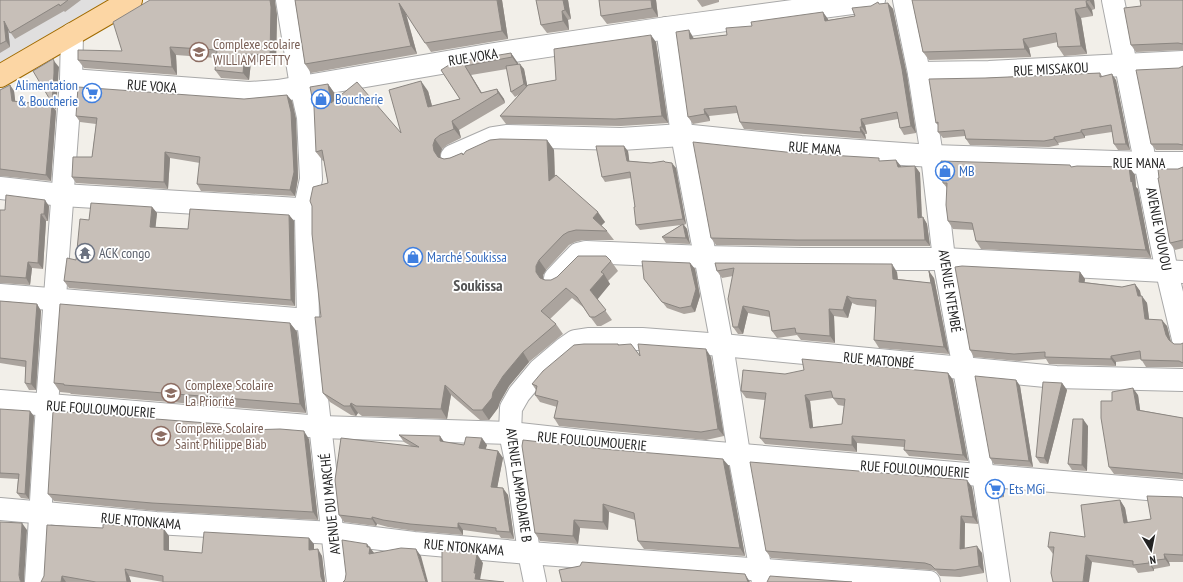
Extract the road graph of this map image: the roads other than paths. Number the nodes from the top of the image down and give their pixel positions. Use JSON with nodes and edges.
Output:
{"nodes":[{"id":1,"x":131,"y":0,"type":"edge"},
{"id":2,"x":287,"y":0,"type":"edge"},
{"id":3,"x":874,"y":0,"type":"edge"},
{"id":4,"x":904,"y":0,"type":"edge"},
{"id":5,"x":1113,"y":0,"type":"edge"},
{"id":6,"x":667,"y":28,"type":"junction"},
{"id":7,"x":72,"y":34,"type":"junction"},
{"id":8,"x":1183,"y":62,"type":"edge"},
{"id":9,"x":1125,"y":65,"type":"junction"},
{"id":10,"x":919,"y":73,"type":"junction"},
{"id":11,"x":0,"y":76,"type":"edge"},
{"id":12,"x":71,"y":80,"type":"junction"},
{"id":13,"x":301,"y":86,"type":"junction"},
{"id":14,"x":682,"y":135,"type":"junction"},
{"id":15,"x":452,"y":156,"type":"edge"},
{"id":16,"x":932,"y":156,"type":"junction"},
{"id":17,"x":1183,"y":163,"type":"edge"},
{"id":18,"x":1146,"y":164,"type":"junction"},
{"id":19,"x":0,"y":188,"type":"edge"},
{"id":20,"x":62,"y":195,"type":"junction"},
{"id":21,"x":304,"y":212,"type":"junction"},
{"id":22,"x":705,"y":257,"type":"junction"},
{"id":23,"x":944,"y":259,"type":"junction"},
{"id":24,"x":1175,"y":272,"type":"edge"},
{"id":25,"x":555,"y":278,"type":"edge"},
{"id":26,"x":0,"y":295,"type":"edge"},
{"id":27,"x":54,"y":299,"type":"junction"},
{"id":28,"x":308,"y":320,"type":"junction"},
{"id":29,"x":1183,"y":339,"type":"edge"},
{"id":30,"x":575,"y":342,"type":"joint"},
{"id":31,"x":722,"y":345,"type":"junction"},
{"id":32,"x":963,"y":368,"type":"junction"},
{"id":33,"x":1183,"y":380,"type":"edge"},
{"id":34,"x":0,"y":401,"type":"edge"},
{"id":35,"x":47,"y":405,"type":"junction"},
{"id":36,"x":321,"y":427,"type":"junction"},
{"id":37,"x":510,"y":433,"type":"junction"},
{"id":38,"x":739,"y":454,"type":"junction"},
{"id":39,"x":983,"y":474,"type":"junction"},
{"id":40,"x":1183,"y":492,"type":"edge"},
{"id":41,"x":0,"y":509,"type":"edge"},
{"id":42,"x":41,"y":512,"type":"junction"},
{"id":43,"x":333,"y":533,"type":"junction"},
{"id":44,"x":529,"y":553,"type":"junction"},
{"id":45,"x":762,"y":576,"type":"edge"},
{"id":46,"x":36,"y":582,"type":"edge"},
{"id":47,"x":338,"y":582,"type":"edge"},
{"id":48,"x":535,"y":582,"type":"edge"},
{"id":49,"x":929,"y":582,"type":"edge"},
{"id":50,"x":999,"y":582,"type":"edge"}],
"edges":[{"from":1,"to":7,"type":"main road"},
{"from":2,"to":13,"type":"street","name":"AVENUE DU MARCHÉ"},
{"from":3,"to":6,"type":"street","name":"RUE VOKA"},
{"from":4,"to":10,"type":"street","name":"AVENUE NTEMBÉ"},
{"from":5,"to":9,"type":"street","name":"AVENUE VOUVOU"},
{"from":6,"to":13,"type":"street","name":"RUE VOKA"},
{"from":6,"to":14,"type":"street"},
{"from":7,"to":11,"type":"main road"},
{"from":7,"to":12,"type":"street"},
{"from":8,"to":9,"type":"street","name":"RUE MISSAKOU"},
{"from":9,"to":10,"type":"street","name":"RUE MISSAKOU"},
{"from":9,"to":18,"type":"street","name":"AVENUE VOUVOU"},
{"from":10,"to":16,"type":"street","name":"AVENUE NTEMBÉ"},
{"from":12,"to":13,"type":"street","name":"RUE VOKA"},
{"from":12,"to":20,"type":"street"},
{"from":13,"to":21,"type":"street","name":"AVENUE DU MARCHÉ"},
{"from":14,"to":15,"type":"street","name":"RUE MANA"},
{"from":14,"to":16,"type":"street","name":"RUE MANA"},
{"from":14,"to":22,"type":"street"},
{"from":16,"to":18,"type":"street","name":"RUE MANA"},
{"from":16,"to":23,"type":"street","name":"AVENUE NTEMBÉ"},
{"from":17,"to":18,"type":"street","name":"RUE MANA"},
{"from":18,"to":24,"type":"street","name":"AVENUE VOUVOU"},
{"from":19,"to":20,"type":"street"},
{"from":20,"to":21,"type":"street"},
{"from":20,"to":27,"type":"street"},
{"from":21,"to":28,"type":"street","name":"AVENUE DU MARCHÉ"},
{"from":22,"to":23,"type":"street"},
{"from":22,"to":25,"type":"street"},
{"from":22,"to":31,"type":"street"},
{"from":23,"to":24,"type":"street"},
{"from":23,"to":32,"type":"street","name":"AVENUE NTEMBÉ"},
{"from":24,"to":29,"type":"street","name":"AVENUE VOUVOU"},
{"from":26,"to":27,"type":"street"},
{"from":27,"to":28,"type":"street"},
{"from":27,"to":35,"type":"street"},
{"from":28,"to":36,"type":"street","name":"AVENUE DU MARCHÉ"},
{"from":30,"to":31,"type":"street","name":"RUE MATONBÉ"},
{"from":30,"to":37,"type":"street","name":"AVENUE LAMPADAIRE B"},
{"from":31,"to":32,"type":"street","name":"RUE MATONBÉ"},
{"from":31,"to":38,"type":"street"},
{"from":32,"to":33,"type":"street","name":"RUE MATONBÉ"},
{"from":32,"to":39,"type":"street","name":"AVENUE NTEMBÉ"},
{"from":34,"to":35,"type":"street","name":"RUE FOULOUMOUERIE"},
{"from":35,"to":36,"type":"street","name":"RUE FOULOUMOUERIE"},
{"from":35,"to":42,"type":"street"},
{"from":36,"to":37,"type":"street","name":"RUE FOULOUMOUERIE"},
{"from":36,"to":43,"type":"street","name":"AVENUE DU MARCHÉ"},
{"from":37,"to":38,"type":"street","name":"RUE FOULOUMOUERIE"},
{"from":37,"to":44,"type":"street","name":"AVENUE LAMPADAIRE B"},
{"from":38,"to":39,"type":"street","name":"RUE FOULOUMOUERIE"},
{"from":38,"to":45,"type":"street"},
{"from":39,"to":40,"type":"street","name":"RUE FOULOUMOUERIE"},
{"from":39,"to":50,"type":"street","name":"AVENUE NTEMBÉ"},
{"from":41,"to":42,"type":"street","name":"RUE NTONKAMA"},
{"from":42,"to":43,"type":"street","name":"RUE NTONKAMA"},
{"from":42,"to":46,"type":"street"},
{"from":43,"to":44,"type":"street","name":"RUE NTONKAMA"},
{"from":43,"to":47,"type":"street","name":"AVENUE DU MARCHÉ"},
{"from":44,"to":45,"type":"street","name":"RUE NTONKAMA"},
{"from":44,"to":48,"type":"street","name":"AVENUE LAMPADAIRE B"},
{"from":45,"to":49,"type":"street","name":"RUE NTONKAMA"}]}
